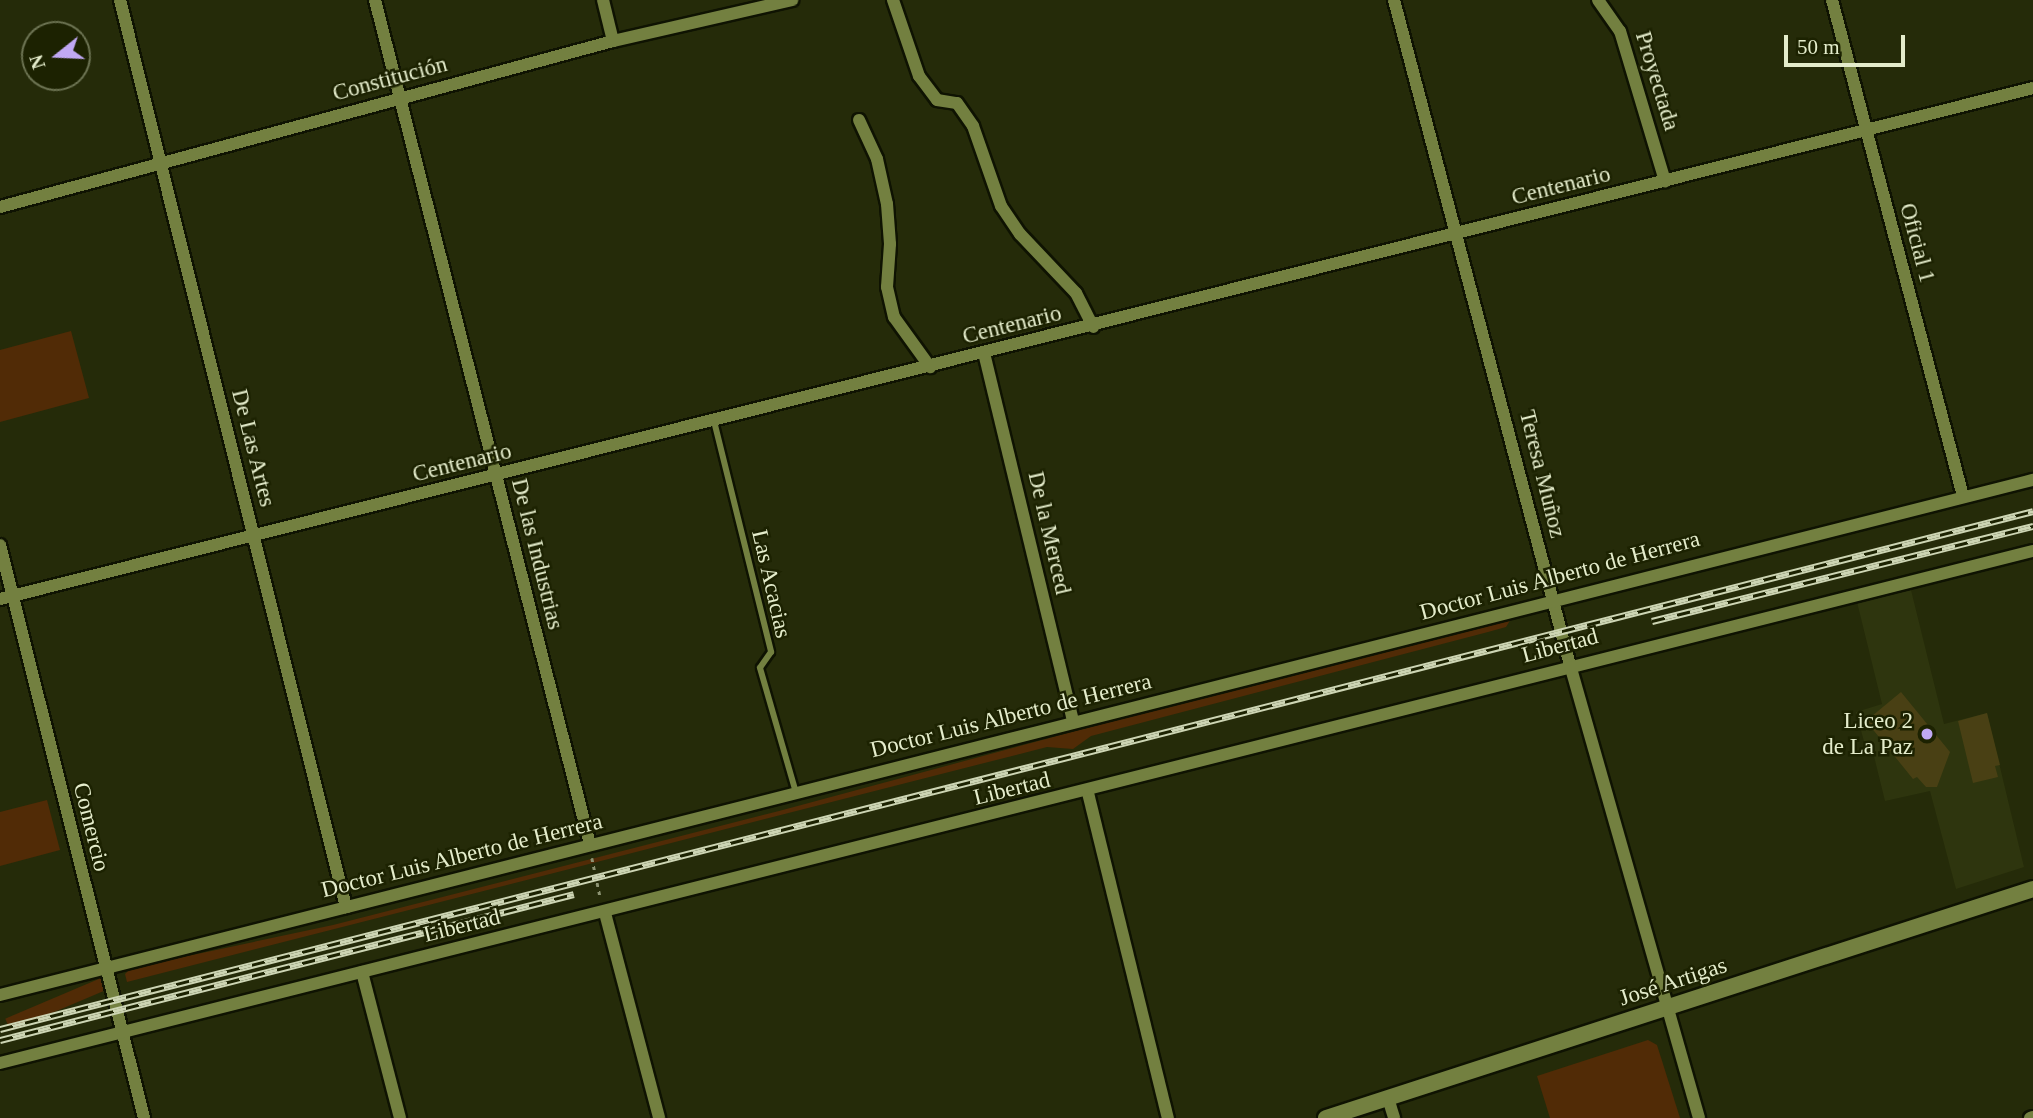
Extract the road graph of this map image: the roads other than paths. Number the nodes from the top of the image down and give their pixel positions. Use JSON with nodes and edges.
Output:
{"nodes":[{"id":1,"x":120,"y":0,"type":"edge"},
{"id":2,"x":375,"y":0,"type":"edge"},
{"id":3,"x":603,"y":0,"type":"edge"},
{"id":4,"x":792,"y":0,"type":"edge"},
{"id":5,"x":893,"y":0,"type":"edge"},
{"id":6,"x":1394,"y":0,"type":"edge"},
{"id":7,"x":1598,"y":0,"type":"edge"},
{"id":8,"x":1832,"y":0,"type":"edge"},
{"id":9,"x":613,"y":41,"type":"junction"},
{"id":10,"x":2033,"y":88,"type":"edge"},
{"id":11,"x":400,"y":98,"type":"junction"},
{"id":12,"x":859,"y":120,"type":"dead end"},
{"id":13,"x":1865,"y":130,"type":"junction"},
{"id":14,"x":160,"y":163,"type":"junction"},
{"id":15,"x":1665,"y":181,"type":"junction"},
{"id":16,"x":0,"y":207,"type":"edge"},
{"id":17,"x":1458,"y":234,"type":"junction"},
{"id":18,"x":1093,"y":327,"type":"junction"},
{"id":19,"x":984,"y":354,"type":"junction"},
{"id":20,"x":930,"y":367,"type":"junction"},
{"id":21,"x":714,"y":421,"type":"junction"},
{"id":22,"x":495,"y":476,"type":"junction"},
{"id":23,"x":2033,"y":480,"type":"edge"},
{"id":24,"x":1963,"y":496,"type":"junction"},
{"id":25,"x":254,"y":534,"type":"junction"},
{"id":26,"x":0,"y":545,"type":"edge"},
{"id":27,"x":2033,"y":551,"type":"edge"},
{"id":28,"x":13,"y":596,"type":"junction"},
{"id":29,"x":1552,"y":598,"type":"junction"},
{"id":30,"x":0,"y":599,"type":"edge"},
{"id":31,"x":1570,"y":665,"type":"junction"},
{"id":32,"x":1073,"y":722,"type":"junction"},
{"id":33,"x":796,"y":793,"type":"junction"},
{"id":34,"x":1088,"y":793,"type":"junction"},
{"id":35,"x":590,"y":844,"type":"junction"},
{"id":36,"x":2033,"y":889,"type":"edge"},
{"id":37,"x":346,"y":907,"type":"junction"},
{"id":38,"x":605,"y":913,"type":"junction"},
{"id":39,"x":104,"y":971,"type":"junction"},
{"id":40,"x":362,"y":972,"type":"junction"},
{"id":41,"x":0,"y":995,"type":"edge"},
{"id":42,"x":1664,"y":1009,"type":"junction"},
{"id":43,"x":121,"y":1032,"type":"junction"},
{"id":44,"x":0,"y":1063,"type":"edge"},
{"id":45,"x":1388,"y":1098,"type":"junction"},
{"id":46,"x":144,"y":1118,"type":"edge"},
{"id":47,"x":400,"y":1118,"type":"edge"},
{"id":48,"x":659,"y":1118,"type":"edge"},
{"id":49,"x":1168,"y":1118,"type":"edge"},
{"id":50,"x":1326,"y":1118,"type":"edge"},
{"id":51,"x":1394,"y":1118,"type":"edge"},
{"id":52,"x":1699,"y":1118,"type":"edge"}],
"edges":[{"from":1,"to":14,"type":"street","name":"De Las Artes"},
{"from":2,"to":11,"type":"street","name":"De las Industrias"},
{"from":3,"to":9,"type":"street"},
{"from":4,"to":9,"type":"street","name":"Constitución"},
{"from":5,"to":18,"type":"street"},
{"from":6,"to":17,"type":"street","name":"Teresa Muñoz"},
{"from":7,"to":15,"type":"street","name":"Proyectada"},
{"from":8,"to":13,"type":"street","name":"Oficial 1"},
{"from":9,"to":11,"type":"street","name":"Constitución"},
{"from":10,"to":13,"type":"street","name":"Centenario"},
{"from":11,"to":14,"type":"street","name":"Constitución"},
{"from":11,"to":22,"type":"street","name":"De las Industrias"},
{"from":12,"to":20,"type":"street"},
{"from":13,"to":15,"type":"street","name":"Centenario"},
{"from":13,"to":24,"type":"street","name":"Oficial 1"},
{"from":14,"to":16,"type":"street","name":"Constitución"},
{"from":14,"to":25,"type":"street","name":"De Las Artes"},
{"from":15,"to":17,"type":"street","name":"Centenario"},
{"from":17,"to":18,"type":"street","name":"Centenario"},
{"from":17,"to":29,"type":"street","name":"Teresa Muñoz"},
{"from":18,"to":19,"type":"street","name":"Centenario"},
{"from":19,"to":20,"type":"street","name":"Centenario"},
{"from":19,"to":32,"type":"street","name":"De la Merced"},
{"from":20,"to":21,"type":"street","name":"Centenario"},
{"from":21,"to":22,"type":"street","name":"Centenario"},
{"from":21,"to":33,"type":"lane","name":"Las Acacias"},
{"from":22,"to":25,"type":"street","name":"Centenario"},
{"from":22,"to":35,"type":"street","name":"De las Industrias"},
{"from":23,"to":24,"type":"street","name":"Doctor Luis Alberto de Herrera"},
{"from":24,"to":29,"type":"street","name":"Doctor Luis Alberto de Herrera"},
{"from":25,"to":28,"type":"street","name":"Centenario"},
{"from":25,"to":37,"type":"street","name":"De Las Artes"},
{"from":26,"to":28,"type":"street","name":"Comercio"},
{"from":27,"to":31,"type":"street","name":"Libertad"},
{"from":28,"to":30,"type":"street","name":"Centenario"},
{"from":28,"to":39,"type":"street","name":"Comercio"},
{"from":29,"to":31,"type":"street","name":"Teresa Muñoz"},
{"from":29,"to":32,"type":"street","name":"Doctor Luis Alberto de Herrera"},
{"from":31,"to":34,"type":"street","name":"Libertad"},
{"from":31,"to":42,"type":"street","name":"Teresa Muñoz"},
{"from":32,"to":33,"type":"street","name":"Doctor Luis Alberto de Herrera"},
{"from":33,"to":35,"type":"street","name":"Doctor Luis Alberto de Herrera"},
{"from":34,"to":38,"type":"street","name":"Libertad"},
{"from":34,"to":49,"type":"street"},
{"from":35,"to":37,"type":"street","name":"Doctor Luis Alberto de Herrera"},
{"from":36,"to":42,"type":"street","name":"José Artigas"},
{"from":37,"to":39,"type":"street","name":"Doctor Luis Alberto de Herrera"},
{"from":38,"to":40,"type":"street","name":"Libertad"},
{"from":38,"to":48,"type":"street"},
{"from":39,"to":41,"type":"street","name":"Doctor Luis Alberto de Herrera"},
{"from":39,"to":43,"type":"street","name":"Comercio"},
{"from":40,"to":43,"type":"street","name":"Libertad"},
{"from":40,"to":47,"type":"street"},
{"from":42,"to":45,"type":"street","name":"José Artigas"},
{"from":42,"to":52,"type":"street","name":"Teresa Muñoz"},
{"from":43,"to":44,"type":"street","name":"Libertad"},
{"from":43,"to":46,"type":"street","name":"Comercio"},
{"from":45,"to":50,"type":"street","name":"José Artigas"},
{"from":45,"to":51,"type":"street"}]}
